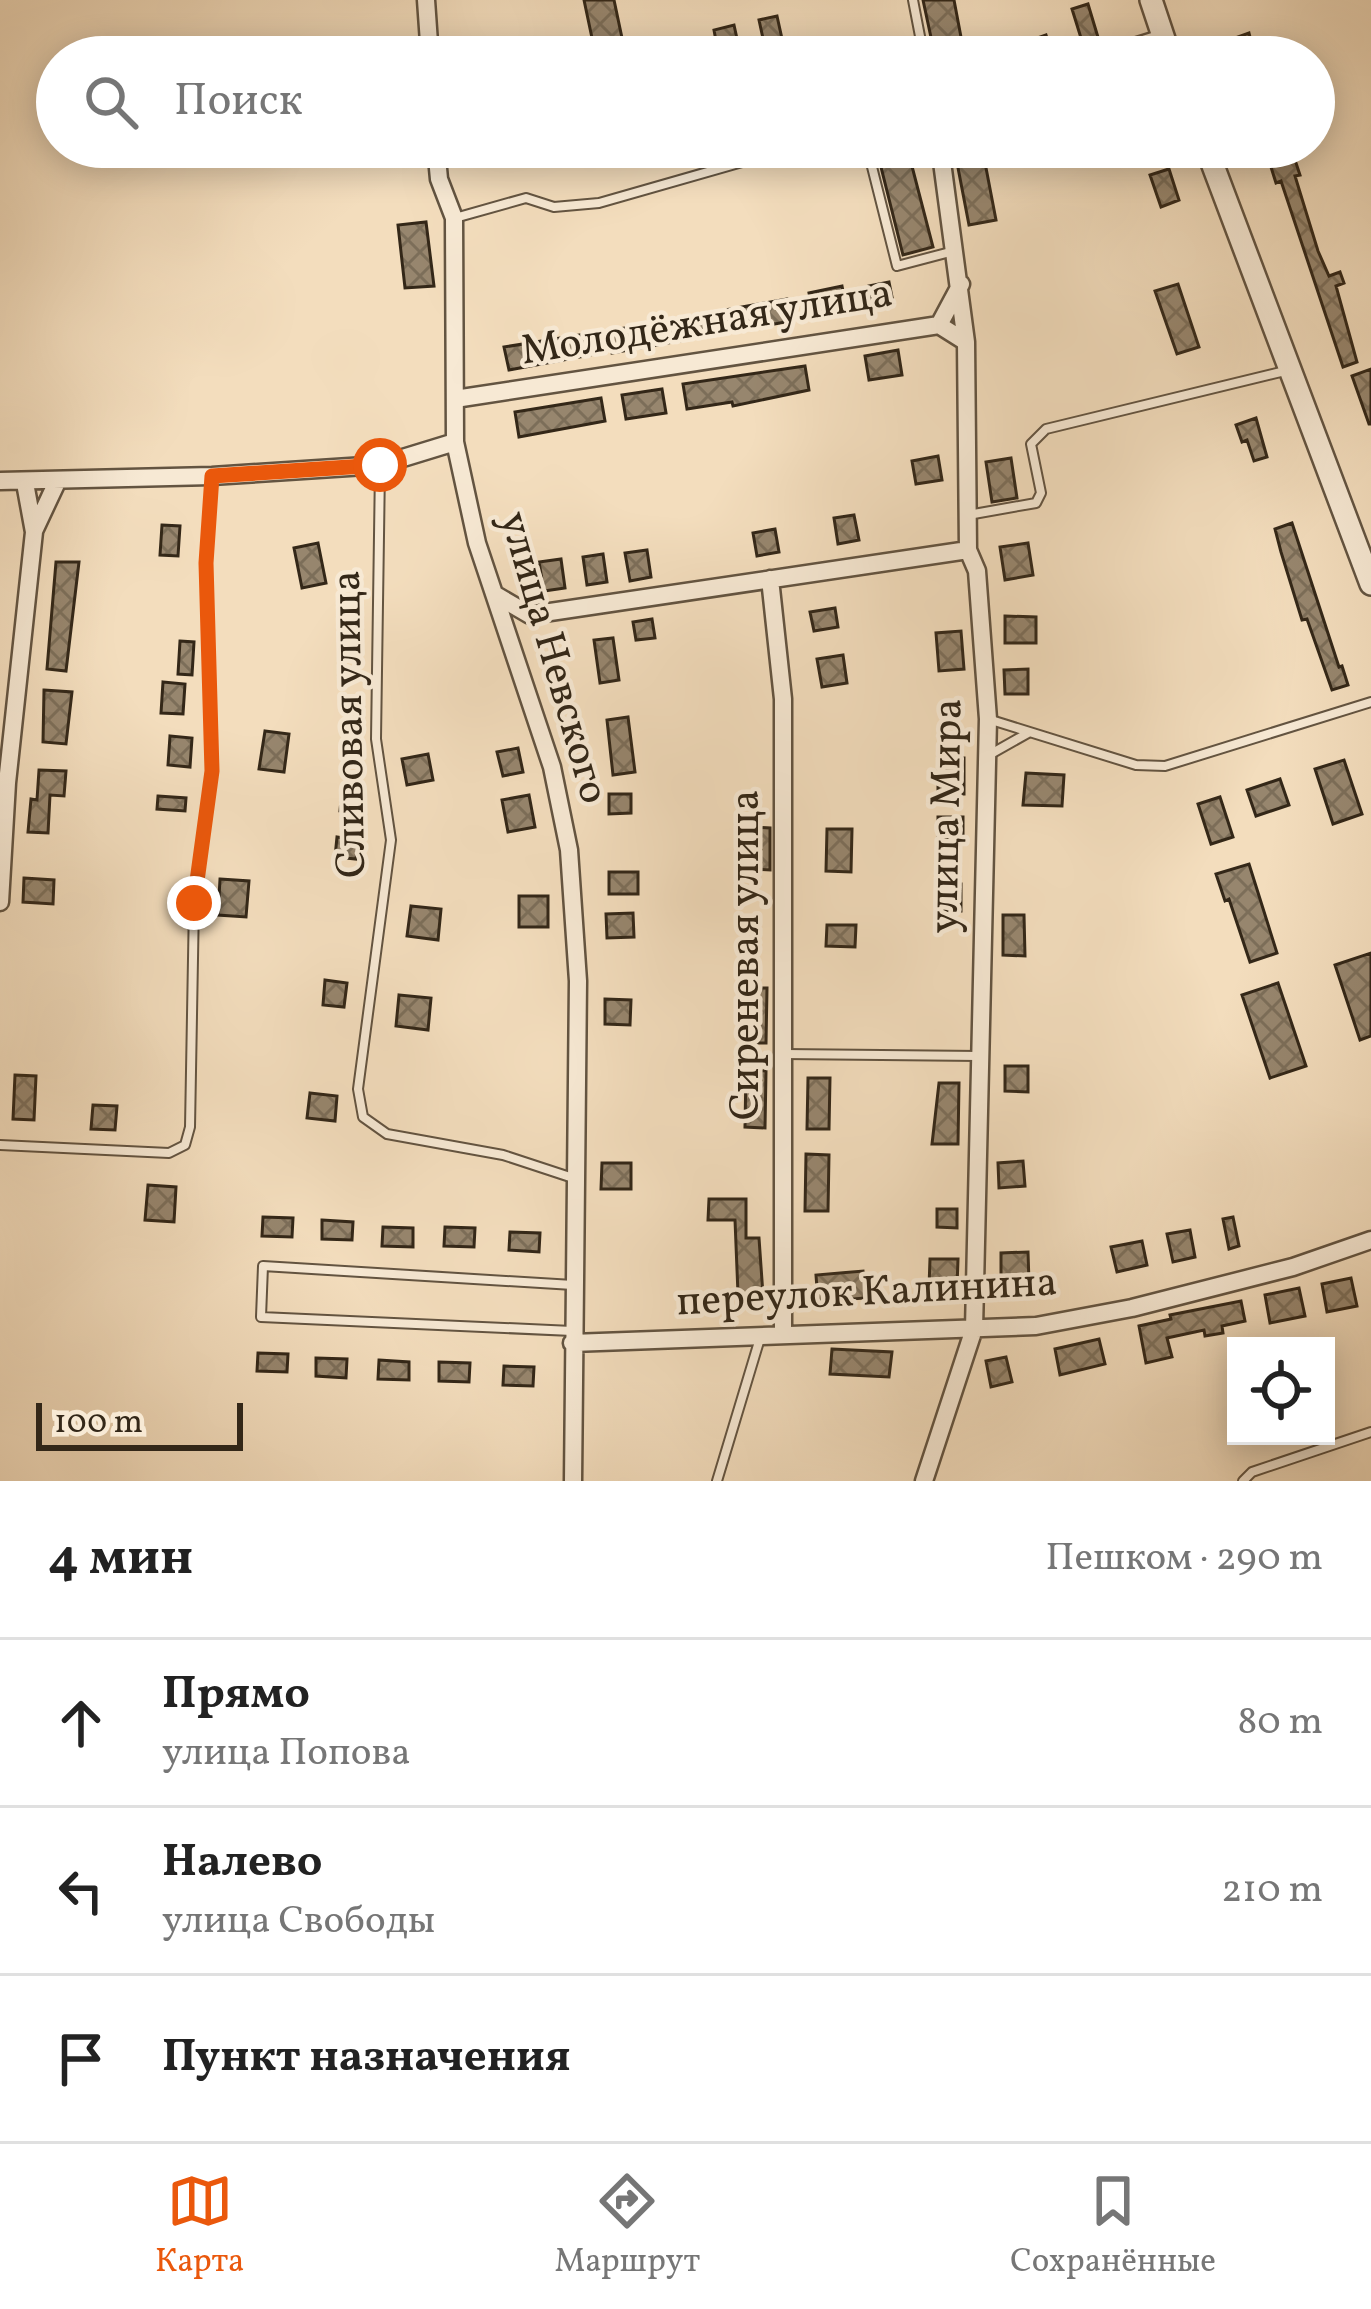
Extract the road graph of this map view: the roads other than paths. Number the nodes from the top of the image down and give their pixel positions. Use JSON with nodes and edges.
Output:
{"nodes":[{"id":1,"x":426,"y":0,"type":"edge"},
{"id":2,"x":913,"y":0,"type":"edge"},
{"id":3,"x":1150,"y":0,"type":"edge"},
{"id":4,"x":429,"y":36,"type":"edge"},
{"id":5,"x":920,"y":36,"type":"edge"},
{"id":6,"x":1163,"y":36,"type":"edge"},
{"id":7,"x":438,"y":168,"type":"edge"},
{"id":8,"x":717,"y":168,"type":"edge"},
{"id":9,"x":872,"y":168,"type":"edge"},
{"id":10,"x":943,"y":168,"type":"edge"},
{"id":11,"x":1213,"y":168,"type":"edge"},
{"id":12,"x":454,"y":218,"type":"junction"},
{"id":13,"x":956,"y":250,"type":"junction"},
{"id":14,"x":961,"y":283,"type":"junction"},
{"id":15,"x":939,"y":325,"type":"junction"},
{"id":16,"x":967,"y":342,"type":"junction"},
{"id":17,"x":1292,"y":370,"type":"junction"},
{"id":18,"x":455,"y":399,"type":"junction"},
{"id":19,"x":455,"y":442,"type":"junction"},
{"id":20,"x":380,"y":465,"type":"junction"},
{"id":21,"x":212,"y":476,"type":"junction"},
{"id":22,"x":0,"y":481,"type":"edge"},
{"id":23,"x":57,"y":482,"type":"junction"},
{"id":24,"x":26,"y":483,"type":"junction"},
{"id":25,"x":968,"y":515,"type":"junction"},
{"id":26,"x":34,"y":532,"type":"junction"},
{"id":27,"x":968,"y":550,"type":"junction"},
{"id":28,"x":770,"y":579,"type":"junction"},
{"id":29,"x":1371,"y":584,"type":"edge"},
{"id":30,"x":494,"y":594,"type":"junction"},
{"id":31,"x":1371,"y":702,"type":"edge"},
{"id":32,"x":988,"y":719,"type":"junction"},
{"id":33,"x":1030,"y":732,"type":"junction"},
{"id":34,"x":988,"y":756,"type":"junction"},
{"id":35,"x":0,"y":902,"type":"edge"},
{"id":36,"x":783,"y":1054,"type":"junction"},
{"id":37,"x":980,"y":1056,"type":"junction"},
{"id":38,"x":0,"y":1145,"type":"edge"},
{"id":39,"x":574,"y":1178,"type":"junction"},
{"id":40,"x":1371,"y":1240,"type":"edge"},
{"id":41,"x":573,"y":1285,"type":"junction"},
{"id":42,"x":974,"y":1328,"type":"junction"},
{"id":43,"x":783,"y":1332,"type":"junction"},
{"id":44,"x":761,"y":1334,"type":"junction"},
{"id":45,"x":572,"y":1337,"type":"junction"},
{"id":46,"x":1371,"y":1432,"type":"edge"},
{"id":47,"x":572,"y":1481,"type":"edge"},
{"id":48,"x":717,"y":1481,"type":"edge"},
{"id":49,"x":924,"y":1481,"type":"edge"},
{"id":50,"x":1244,"y":1481,"type":"edge"}],
"edges":[{"from":1,"to":4,"type":"street"},
{"from":2,"to":5,"type":"lane"},
{"from":3,"to":6,"type":"street"},
{"from":7,"to":12,"type":"street","name":"улица Невского"},
{"from":8,"to":12,"type":"lane"},
{"from":9,"to":13,"type":"lane"},
{"from":10,"to":13,"type":"street","name":"улица Мира"},
{"from":11,"to":17,"type":"street"},
{"from":12,"to":18,"type":"street","name":"улица Невского"},
{"from":13,"to":14,"type":"street","name":"улица Мира"},
{"from":14,"to":15,"type":"street"},
{"from":14,"to":16,"type":"street","name":"улица Мира"},
{"from":15,"to":16,"type":"street","name":"Молодёжная улица"},
{"from":15,"to":18,"type":"street","name":"Молодёжная улица"},
{"from":16,"to":25,"type":"street","name":"улица Мира"},
{"from":17,"to":25,"type":"lane"},
{"from":17,"to":29,"type":"street"},
{"from":18,"to":19,"type":"street","name":"улица Невского"},
{"from":19,"to":20,"type":"street"},
{"from":19,"to":30,"type":"street","name":"улица Невского"},
{"from":20,"to":21,"type":"street"},
{"from":20,"to":39,"type":"lane","name":"Сливовая улица"},
{"from":21,"to":23,"type":"street"},
{"from":21,"to":38,"type":"lane"},
{"from":22,"to":24,"type":"street"},
{"from":23,"to":24,"type":"street"},
{"from":23,"to":26,"type":"street"},
{"from":24,"to":26,"type":"street"},
{"from":25,"to":27,"type":"street","name":"улица Мира"},
{"from":26,"to":35,"type":"street"},
{"from":27,"to":28,"type":"street"},
{"from":27,"to":32,"type":"street","name":"улица Мира"},
{"from":28,"to":30,"type":"street"},
{"from":28,"to":36,"type":"street","name":"Сиреневая улица"},
{"from":30,"to":39,"type":"street","name":"улица Невского"},
{"from":31,"to":33,"type":"lane"},
{"from":32,"to":33,"type":"lane"},
{"from":32,"to":34,"type":"street","name":"улица Мира"},
{"from":33,"to":34,"type":"lane"},
{"from":34,"to":37,"type":"street","name":"улица Мира"},
{"from":36,"to":37,"type":"lane"},
{"from":36,"to":43,"type":"street","name":"Сиреневая улица"},
{"from":37,"to":42,"type":"street","name":"улица Мира"},
{"from":39,"to":41,"type":"street","name":"улица Невского"},
{"from":40,"to":42,"type":"street","name":"переулок Калинина"},
{"from":41,"to":45,"type":"street","name":"улица Невского"},
{"from":41,"to":45,"type":"lane"},
{"from":42,"to":43,"type":"street","name":"переулок Калинина"},
{"from":42,"to":49,"type":"street","name":"улица Мира"},
{"from":43,"to":44,"type":"street","name":"переулок Калинина"},
{"from":44,"to":45,"type":"street","name":"переулок Калинина"},
{"from":44,"to":48,"type":"lane"},
{"from":45,"to":47,"type":"street","name":"улица Невского"},
{"from":46,"to":50,"type":"lane"}]}
